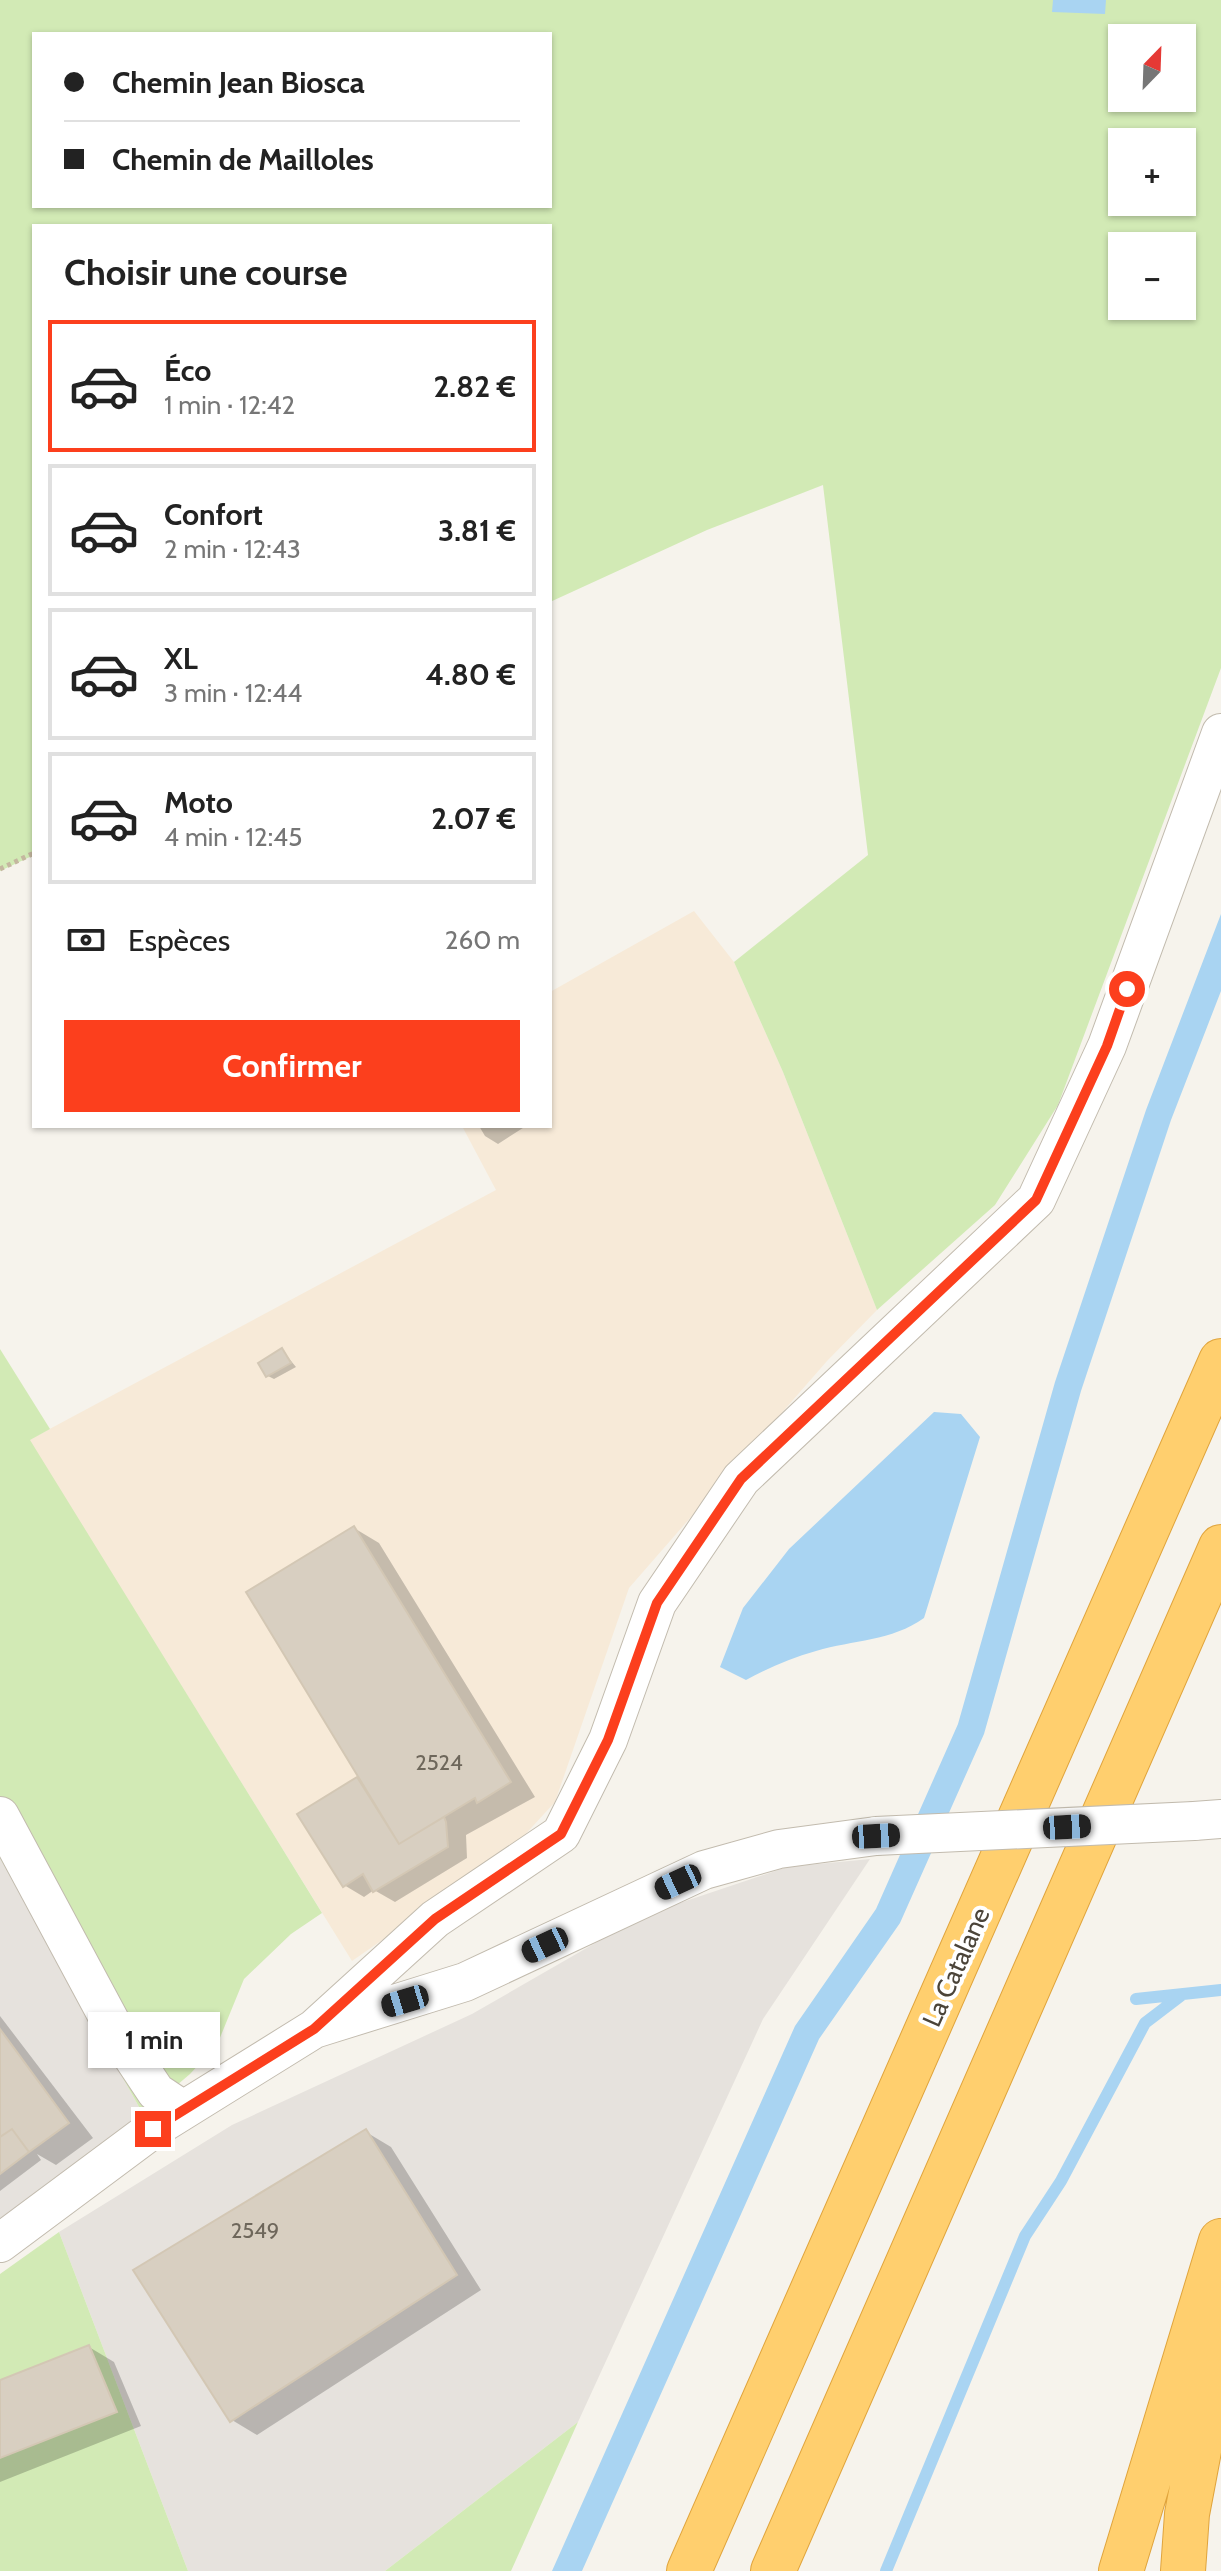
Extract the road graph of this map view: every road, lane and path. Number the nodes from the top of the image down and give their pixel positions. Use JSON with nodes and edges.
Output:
{"nodes":[{"id":1,"x":1221,"y":733,"type":"edge"},
{"id":2,"x":32,"y":854,"type":"edge"},
{"id":3,"x":0,"y":869,"type":"edge"},
{"id":4,"x":1221,"y":1361,"type":"edge"},
{"id":5,"x":1221,"y":1547,"type":"edge"},
{"id":6,"x":0,"y":1816,"type":"edge"},
{"id":7,"x":1208,"y":1820,"type":"edge"},
{"id":8,"x":314,"y":2029,"type":"junction"},
{"id":9,"x":183,"y":2110,"type":"junction"},
{"id":10,"x":1221,"y":2241,"type":"edge"},
{"id":11,"x":0,"y":2243,"type":"edge"},
{"id":12,"x":1221,"y":2334,"type":"edge"},
{"id":13,"x":689,"y":2571,"type":"edge"},
{"id":14,"x":773,"y":2571,"type":"edge"},
{"id":15,"x":1121,"y":2571,"type":"edge"},
{"id":16,"x":1183,"y":2571,"type":"edge"}],
"edges":[{"from":1,"to":8,"type":"street"},
{"from":2,"to":3,"type":"path"},
{"from":4,"to":13,"type":"highway","name":"La Catalane"},
{"from":5,"to":14,"type":"highway"},
{"from":6,"to":9,"type":"street"},
{"from":7,"to":8,"type":"street","bridge":true},
{"from":8,"to":9,"type":"street"},
{"from":9,"to":11,"type":"street"},
{"from":10,"to":15,"type":"highway"},
{"from":12,"to":16,"type":"highway"}]}
